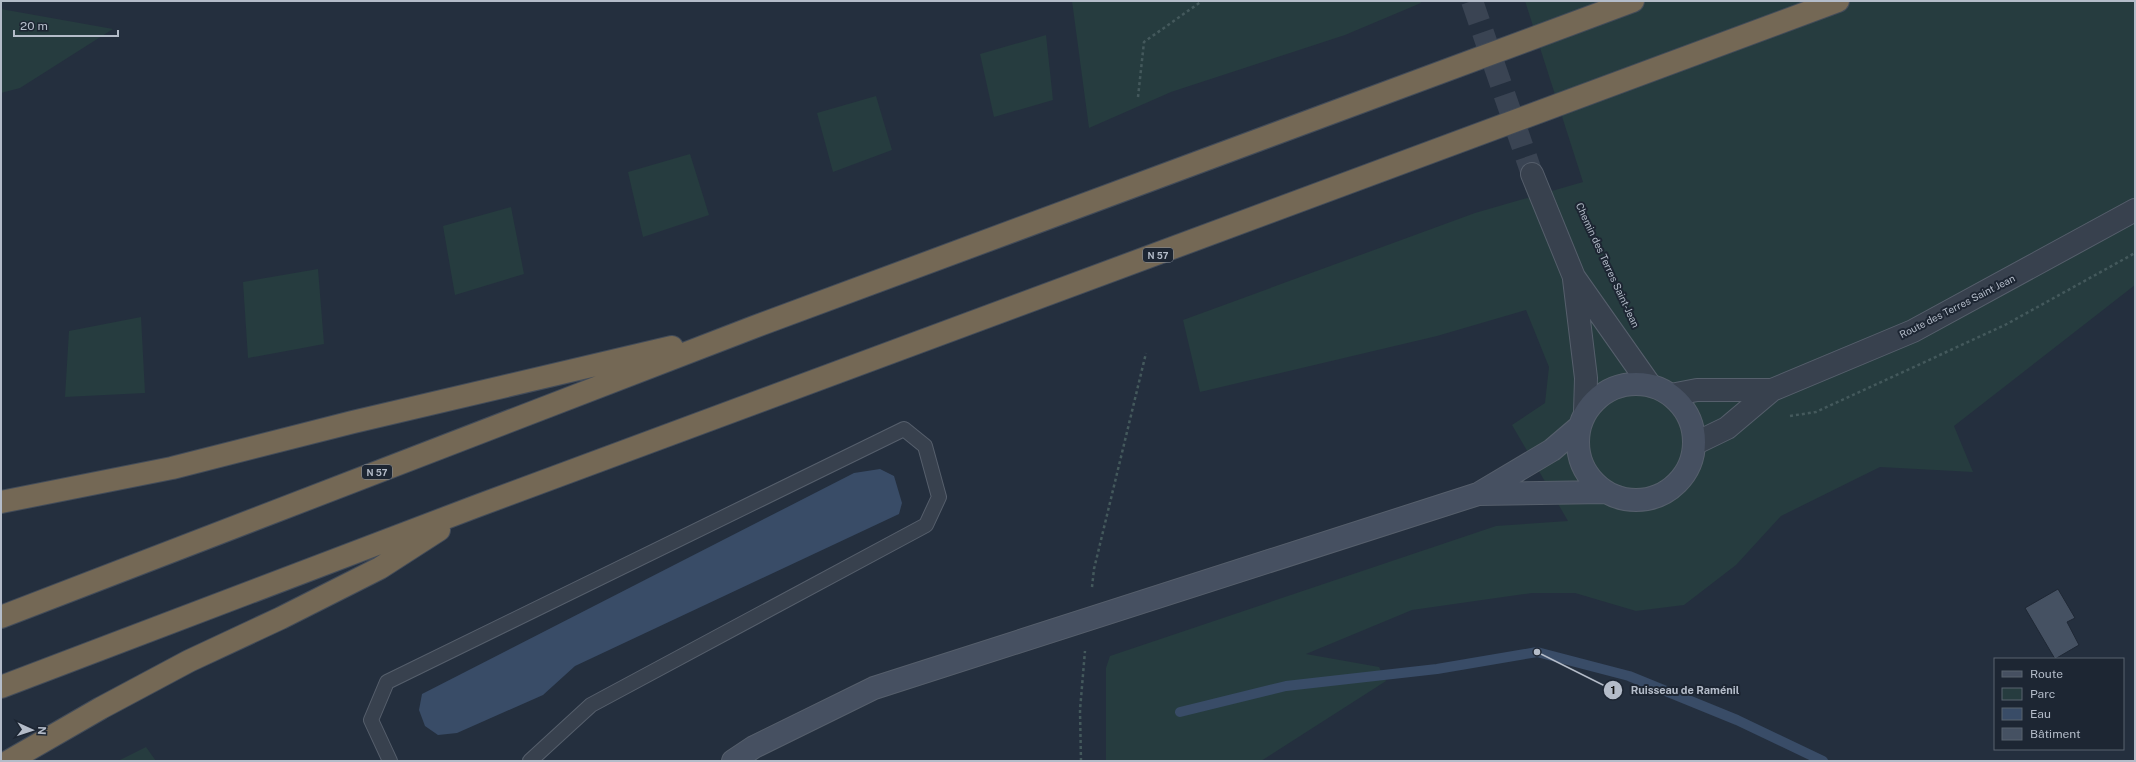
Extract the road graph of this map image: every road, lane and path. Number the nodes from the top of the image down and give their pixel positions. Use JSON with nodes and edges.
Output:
{"nodes":[{"id":1,"x":1202,"y":1,"type":"edge"},
{"id":2,"x":1633,"y":1,"type":"edge"},
{"id":3,"x":1838,"y":1,"type":"edge"},
{"id":4,"x":1138,"y":97,"type":"dead end"},
{"id":5,"x":1532,"y":174,"type":"tunnel mouth"},
{"id":6,"x":2135,"y":210,"type":"edge"},
{"id":7,"x":1574,"y":278,"type":"junction"},
{"id":8,"x":754,"y":327,"type":"junction"},
{"id":9,"x":1146,"y":353,"type":"dead end"},
{"id":10,"x":1650,"y":385,"type":"junction"},
{"id":11,"x":1772,"y":390,"type":"junction"},
{"id":12,"x":1671,"y":395,"type":"junction"},
{"id":13,"x":1582,"y":420,"type":"junction"},
{"id":14,"x":1694,"y":444,"type":"junction"},
{"id":15,"x":1605,"y":492,"type":"junction"},
{"id":16,"x":1478,"y":494,"type":"junction"},
{"id":17,"x":1,"y":502,"type":"edge"},
{"id":18,"x":477,"y":506,"type":"junction"},
{"id":19,"x":1,"y":618,"type":"edge"},
{"id":20,"x":1088,"y":618,"type":"junction"},
{"id":21,"x":1,"y":687,"type":"edge"},
{"id":22,"x":9,"y":761,"type":"edge"},
{"id":23,"x":390,"y":761,"type":"edge"},
{"id":24,"x":530,"y":761,"type":"edge"},
{"id":25,"x":733,"y":761,"type":"edge"},
{"id":26,"x":1081,"y":761,"type":"edge"}],
"edges":[{"from":1,"to":4,"type":"path"},
{"from":2,"to":8,"type":"highway","number":"N 57"},
{"from":3,"to":18,"type":"highway","number":"N 57"},
{"from":5,"to":7,"type":"street"},
{"from":6,"to":11,"type":"street","name":"Route des Terres Saint Jean"},
{"from":7,"to":10,"type":"street"},
{"from":7,"to":13,"type":"street"},
{"from":8,"to":17,"type":"highway"},
{"from":8,"to":19,"type":"highway","number":"N 57"},
{"from":9,"to":20,"type":"path"},
{"from":10,"to":12,"type":"street"},
{"from":10,"to":13,"type":"street"},
{"from":11,"to":12,"type":"street","name":"Route des Terres Saint Jean"},
{"from":11,"to":14,"type":"street","name":"Route des Terres Saint Jean"},
{"from":12,"to":14,"type":"street"},
{"from":13,"to":15,"type":"street"},
{"from":13,"to":16,"type":"street"},
{"from":14,"to":15,"type":"street"},
{"from":15,"to":16,"type":"street"},
{"from":16,"to":20,"type":"street"},
{"from":18,"to":21,"type":"highway","number":"N 57"},
{"from":18,"to":22,"type":"highway"},
{"from":20,"to":25,"type":"street"},
{"from":20,"to":26,"type":"path"},
{"from":23,"to":24,"type":"lane"}]}
